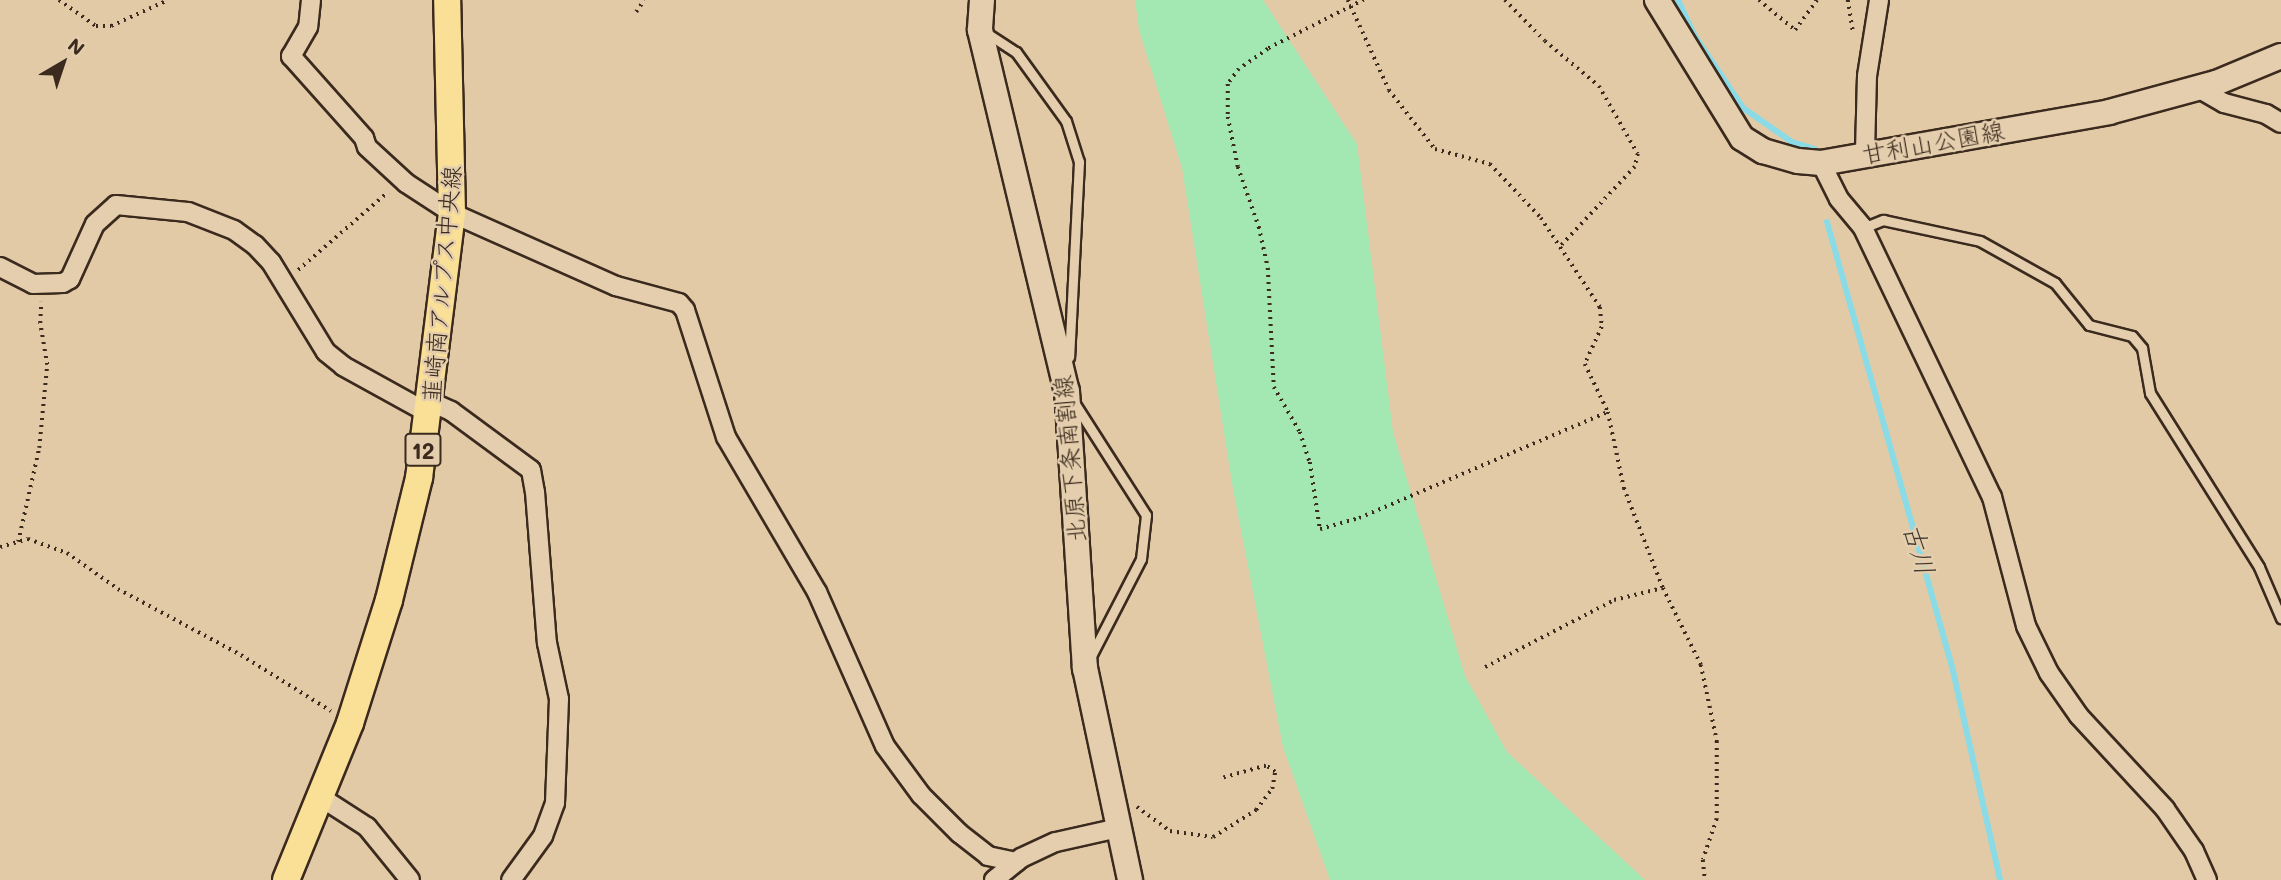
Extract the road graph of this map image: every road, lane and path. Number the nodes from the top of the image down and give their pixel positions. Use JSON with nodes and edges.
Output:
{"nodes":[{"id":1,"x":59,"y":0,"type":"edge"},
{"id":2,"x":168,"y":0,"type":"edge"},
{"id":3,"x":311,"y":0,"type":"edge"},
{"id":4,"x":447,"y":0,"type":"edge"},
{"id":5,"x":644,"y":0,"type":"edge"},
{"id":6,"x":982,"y":0,"type":"edge"},
{"id":7,"x":1348,"y":0,"type":"edge"},
{"id":8,"x":1364,"y":0,"type":"edge"},
{"id":9,"x":1505,"y":0,"type":"edge"},
{"id":10,"x":1657,"y":0,"type":"edge"},
{"id":11,"x":1759,"y":0,"type":"edge"},
{"id":12,"x":1817,"y":0,"type":"edge"},
{"id":13,"x":1879,"y":0,"type":"edge"},
{"id":14,"x":1352,"y":7,"type":"junction"},
{"id":15,"x":636,"y":12,"type":"dead end"},
{"id":16,"x":980,"y":30,"type":"junction"},
{"id":17,"x":2281,"y":56,"type":"edge"},
{"id":18,"x":2198,"y":88,"type":"junction"},
{"id":19,"x":2281,"y":123,"type":"edge"},
{"id":20,"x":1865,"y":152,"type":"junction"},
{"id":21,"x":1821,"y":163,"type":"junction"},
{"id":22,"x":402,"y":179,"type":"junction"},
{"id":23,"x":452,"y":213,"type":"junction"},
{"id":24,"x":1863,"y":228,"type":"junction"},
{"id":25,"x":1561,"y":246,"type":"junction"},
{"id":26,"x":0,"y":267,"type":"edge"},
{"id":27,"x":283,"y":283,"type":"junction"},
{"id":28,"x":42,"y":285,"type":"junction"},
{"id":29,"x":1067,"y":391,"type":"junction"},
{"id":30,"x":430,"y":408,"type":"junction"},
{"id":31,"x":1608,"y":412,"type":"junction"},
{"id":32,"x":18,"y":543,"type":"junction"},
{"id":33,"x":0,"y":547,"type":"edge"},
{"id":34,"x":1663,"y":588,"type":"junction"},
{"id":35,"x":2281,"y":618,"type":"edge"},
{"id":36,"x":1485,"y":667,"type":"dead end"},
{"id":37,"x":1085,"y":668,"type":"junction"},
{"id":38,"x":350,"y":723,"type":"junction"},
{"id":39,"x":1223,"y":778,"type":"dead end"},
{"id":40,"x":1108,"y":784,"type":"junction"},
{"id":41,"x":322,"y":798,"type":"junction"},
{"id":42,"x":1118,"y":828,"type":"junction"},
{"id":43,"x":1016,"y":862,"type":"junction"},
{"id":44,"x":286,"y":880,"type":"edge"},
{"id":45,"x":410,"y":880,"type":"edge"},
{"id":46,"x":511,"y":880,"type":"edge"},
{"id":47,"x":994,"y":880,"type":"edge"},
{"id":48,"x":1130,"y":880,"type":"edge"},
{"id":49,"x":1705,"y":880,"type":"edge"},
{"id":50,"x":2207,"y":880,"type":"edge"}],
"edges":[{"from":1,"to":2,"type":"path"},
{"from":3,"to":22,"type":"street"},
{"from":4,"to":23,"type":"main road","name":"韮崎南アルプス中央線","number":"12"},
{"from":5,"to":15,"type":"path"},
{"from":6,"to":16,"type":"main road","name":"北原下条南割線"},
{"from":7,"to":14,"type":"path"},
{"from":8,"to":14,"type":"path"},
{"from":9,"to":25,"type":"path"},
{"from":10,"to":21,"type":"main road","name":"甘利山公園線"},
{"from":11,"to":12,"type":"path"},
{"from":13,"to":20,"type":"street"},
{"from":14,"to":25,"type":"path"},
{"from":14,"to":31,"type":"path"},
{"from":16,"to":29,"type":"main road","name":"北原下条南割線"},
{"from":16,"to":29,"type":"lane"},
{"from":17,"to":18,"type":"main road","name":"甘利山公園線"},
{"from":18,"to":19,"type":"street"},
{"from":18,"to":20,"type":"main road","name":"甘利山公園線"},
{"from":20,"to":21,"type":"main road","name":"甘利山公園線"},
{"from":21,"to":24,"type":"street"},
{"from":22,"to":23,"type":"street"},
{"from":22,"to":27,"type":"path"},
{"from":23,"to":30,"type":"main road","name":"韮崎南アルプス中央線","number":"12"},
{"from":23,"to":43,"type":"street"},
{"from":24,"to":35,"type":"lane"},
{"from":24,"to":50,"type":"street"},
{"from":25,"to":31,"type":"path"},
{"from":26,"to":28,"type":"street"},
{"from":27,"to":28,"type":"street"},
{"from":27,"to":30,"type":"street"},
{"from":28,"to":32,"type":"path"},
{"from":29,"to":37,"type":"main road","name":"北原下条南割線"},
{"from":29,"to":37,"type":"lane"},
{"from":30,"to":38,"type":"main road","name":"韮崎南アルプス中央線","number":"12"},
{"from":30,"to":46,"type":"street"},
{"from":31,"to":34,"type":"path"},
{"from":32,"to":33,"type":"path"},
{"from":32,"to":38,"type":"path"},
{"from":34,"to":36,"type":"path"},
{"from":34,"to":49,"type":"path"},
{"from":37,"to":40,"type":"main road","name":"北原下条南割線"},
{"from":38,"to":41,"type":"main road","name":"韮崎南アルプス中央線","number":"12"},
{"from":39,"to":40,"type":"path"},
{"from":40,"to":42,"type":"main road","name":"北原下条南割線"},
{"from":41,"to":44,"type":"main road","name":"韮崎南アルプス中央線","number":"12"},
{"from":41,"to":45,"type":"street"},
{"from":42,"to":43,"type":"street"},
{"from":42,"to":48,"type":"main road","name":"北原下条南割線"},
{"from":43,"to":47,"type":"street"}]}
